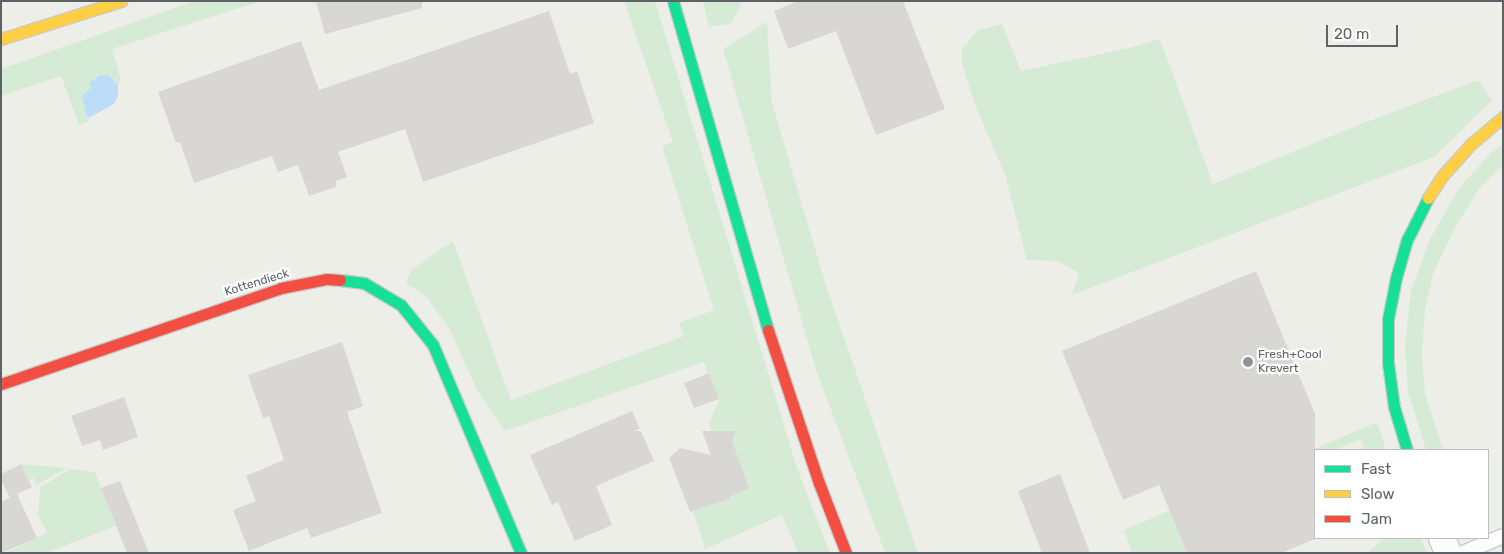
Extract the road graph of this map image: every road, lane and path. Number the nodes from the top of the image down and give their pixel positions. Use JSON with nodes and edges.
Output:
{"nodes":[{"id":1,"x":121,"y":1,"type":"edge"},
{"id":2,"x":673,"y":1,"type":"edge"},
{"id":3,"x":1,"y":39,"type":"edge"},
{"id":4,"x":1503,"y":118,"type":"edge"},
{"id":5,"x":1,"y":384,"type":"edge"},
{"id":6,"x":1407,"y":449,"type":"edge"},
{"id":7,"x":1503,"y":536,"type":"edge"},
{"id":8,"x":1442,"y":539,"type":"edge"},
{"id":9,"x":521,"y":553,"type":"edge"},
{"id":10,"x":846,"y":553,"type":"edge"},
{"id":11,"x":1448,"y":553,"type":"edge"},
{"id":12,"x":1463,"y":553,"type":"edge"}],
"edges":[{"from":1,"to":3,"type":"street"},
{"from":2,"to":10,"type":"street"},
{"from":4,"to":6,"type":"street"},
{"from":5,"to":9,"type":"street","name":"Kottendieck"},
{"from":7,"to":12,"type":"lane"},
{"from":8,"to":11,"type":"street"}]}
